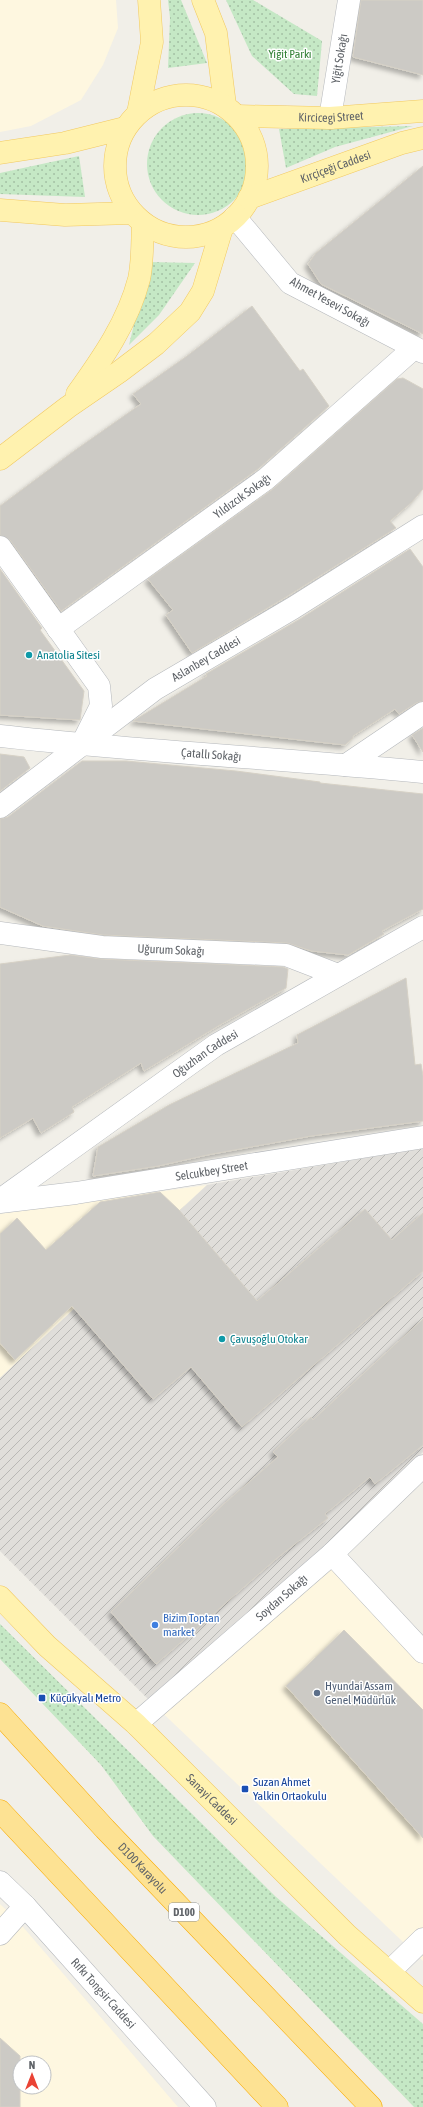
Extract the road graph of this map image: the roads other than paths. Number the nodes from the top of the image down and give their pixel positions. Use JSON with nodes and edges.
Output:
{"nodes":[{"id":1,"x":149,"y":0,"type":"edge"},
{"id":2,"x":203,"y":0,"type":"edge"},
{"id":3,"x":349,"y":0,"type":"edge"},
{"id":4,"x":231,"y":111,"type":"junction"},
{"id":5,"x":423,"y":111,"type":"edge"},
{"id":6,"x":330,"y":118,"type":"junction"},
{"id":7,"x":132,"y":120,"type":"junction"},
{"id":8,"x":423,"y":138,"type":"edge"},
{"id":9,"x":0,"y":153,"type":"edge"},
{"id":10,"x":249,"y":198,"type":"junction"},
{"id":11,"x":0,"y":210,"type":"edge"},
{"id":12,"x":138,"y":218,"type":"junction"},
{"id":13,"x":228,"y":223,"type":"junction"},
{"id":14,"x":419,"y":350,"type":"edge"},
{"id":15,"x":68,"y":407,"type":"junction"},
{"id":16,"x":0,"y":459,"type":"edge"},
{"id":17,"x":423,"y":526,"type":"edge"},
{"id":18,"x":0,"y":547,"type":"edge"},
{"id":19,"x":58,"y":629,"type":"junction"},
{"id":20,"x":423,"y":713,"type":"edge"},
{"id":21,"x":0,"y":736,"type":"edge"},
{"id":22,"x":81,"y":745,"type":"junction"},
{"id":23,"x":346,"y":765,"type":"junction"},
{"id":24,"x":423,"y":772,"type":"edge"},
{"id":25,"x":0,"y":808,"type":"edge"},
{"id":26,"x":423,"y":927,"type":"edge"},
{"id":27,"x":0,"y":933,"type":"edge"},
{"id":28,"x":338,"y":975,"type":"junction"},
{"id":29,"x":423,"y":1137,"type":"edge"},
{"id":30,"x":0,"y":1201,"type":"edge"},
{"id":31,"x":423,"y":1466,"type":"edge"},
{"id":32,"x":332,"y":1554,"type":"junction"},
{"id":33,"x":0,"y":1597,"type":"edge"},
{"id":34,"x":423,"y":1652,"type":"edge"},
{"id":35,"x":0,"y":1714,"type":"edge"},
{"id":36,"x":136,"y":1724,"type":"junction"},
{"id":37,"x":0,"y":1811,"type":"edge"},
{"id":38,"x":0,"y":1882,"type":"edge"},
{"id":39,"x":25,"y":1906,"type":"junction"},
{"id":40,"x":0,"y":1934,"type":"edge"},
{"id":41,"x":423,"y":1939,"type":"edge"},
{"id":42,"x":390,"y":1971,"type":"junction"},
{"id":43,"x":423,"y":2002,"type":"edge"},
{"id":44,"x":205,"y":2107,"type":"edge"},
{"id":45,"x":277,"y":2107,"type":"edge"},
{"id":46,"x":371,"y":2107,"type":"edge"}],
"edges":[{"from":1,"to":7,"type":"main road"},
{"from":2,"to":4,"type":"main road"},
{"from":3,"to":6,"type":"street","name":"Yiğit Sokağı"},
{"from":4,"to":6,"type":"main road","name":"Kircicegi Street"},
{"from":4,"to":7,"type":"main road"},
{"from":4,"to":10,"type":"main road"},
{"from":5,"to":6,"type":"main road","name":"Kircicegi Street"},
{"from":7,"to":9,"type":"main road"},
{"from":7,"to":12,"type":"main road"},
{"from":8,"to":10,"type":"main road","name":"Kırçiçeği Caddesi"},
{"from":10,"to":13,"type":"main road"},
{"from":11,"to":12,"type":"main road"},
{"from":12,"to":13,"type":"main road"},
{"from":12,"to":15,"type":"main road"},
{"from":13,"to":14,"type":"street","name":"Ahmet Yesevi Sokağı"},
{"from":13,"to":15,"type":"main road"},
{"from":14,"to":19,"type":"street","name":"Yıldızcık Sokağı"},
{"from":15,"to":16,"type":"main road"},
{"from":17,"to":22,"type":"street","name":"Aslanbey Caddesi"},
{"from":18,"to":19,"type":"street"},
{"from":19,"to":22,"type":"street"},
{"from":20,"to":23,"type":"street"},
{"from":21,"to":22,"type":"street","name":"Çatallı Sokağı"},
{"from":22,"to":23,"type":"street","name":"Çatallı Sokağı"},
{"from":22,"to":25,"type":"street","name":"Aslanbey Caddesi"},
{"from":23,"to":24,"type":"street","name":"Çatallı Sokağı"},
{"from":26,"to":28,"type":"street","name":"Oğuzhan Caddesi"},
{"from":27,"to":28,"type":"street","name":"Uğurum Sokağı"},
{"from":28,"to":30,"type":"street","name":"Oğuzhan Caddesi"},
{"from":29,"to":30,"type":"street","name":"Selcukbey Street"},
{"from":31,"to":32,"type":"street","name":"Soydan Sokağı"},
{"from":32,"to":34,"type":"street"},
{"from":32,"to":36,"type":"street","name":"Soydan Sokağı"},
{"from":33,"to":36,"type":"main road","name":"Sanayi Caddesi"},
{"from":35,"to":46,"type":"highway","name":"D100 Karayolu","number":"D100"},
{"from":36,"to":42,"type":"main road","name":"Sanayi Caddesi"},
{"from":37,"to":45,"type":"highway"},
{"from":38,"to":39,"type":"street","name":"Rıfkı Tongsir Caddesi"},
{"from":39,"to":40,"type":"street"},
{"from":39,"to":44,"type":"street","name":"Rıfkı Tongsir Caddesi"},
{"from":41,"to":42,"type":"street"},
{"from":42,"to":43,"type":"main road","name":"Sanayi Caddesi"}]}
